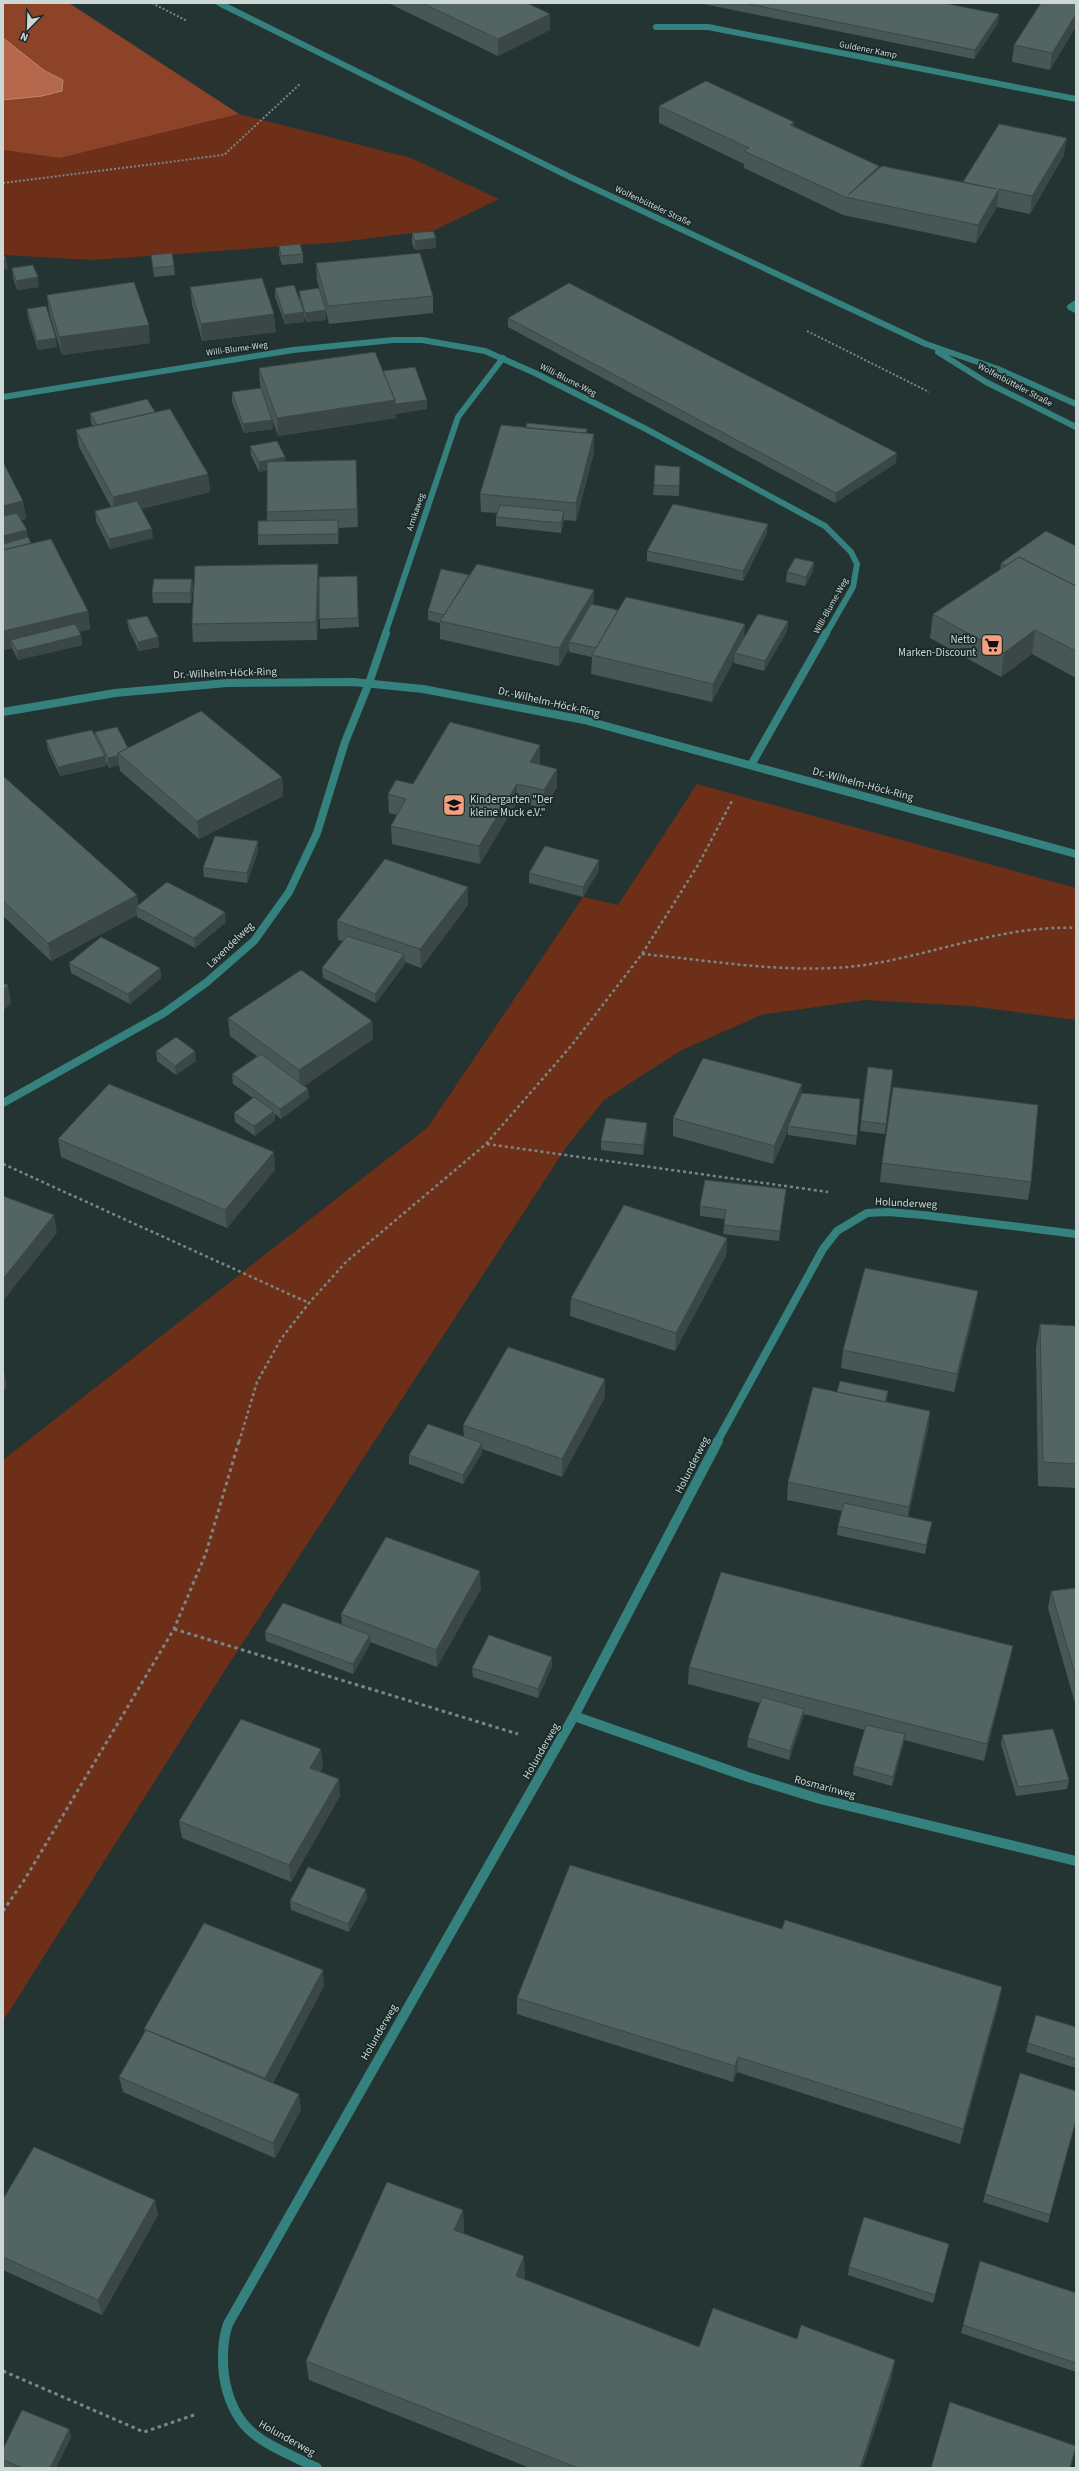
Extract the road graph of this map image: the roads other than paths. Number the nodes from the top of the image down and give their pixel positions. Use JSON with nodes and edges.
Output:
{"nodes":[{"id":1,"x":219,"y":3,"type":"edge"},
{"id":2,"x":656,"y":28,"type":"dead end"},
{"id":3,"x":1076,"y":99,"type":"edge"},
{"id":4,"x":1076,"y":303,"type":"edge"},
{"id":5,"x":1076,"y":310,"type":"edge"},
{"id":6,"x":926,"y":344,"type":"junction"},
{"id":7,"x":503,"y":358,"type":"junction"},
{"id":8,"x":3,"y":397,"type":"edge"},
{"id":9,"x":1076,"y":404,"type":"edge"},
{"id":10,"x":1076,"y":427,"type":"edge"},
{"id":11,"x":368,"y":683,"type":"junction"},
{"id":12,"x":3,"y":712,"type":"edge"},
{"id":13,"x":751,"y":765,"type":"junction"},
{"id":14,"x":1076,"y":854,"type":"edge"},
{"id":15,"x":3,"y":1103,"type":"edge"},
{"id":16,"x":1076,"y":1234,"type":"edge"},
{"id":17,"x":574,"y":1716,"type":"junction"},
{"id":18,"x":1076,"y":1861,"type":"edge"},
{"id":19,"x":317,"y":2468,"type":"edge"}],
"edges":[{"from":1,"to":6,"type":"street","name":"Wolfenbütteler Straße"},
{"from":2,"to":3,"type":"street","name":"Guldener Kamp"},
{"from":4,"to":5,"type":"street"},
{"from":6,"to":9,"type":"street","name":"Wolfenbütteler Straße"},
{"from":6,"to":10,"type":"street","name":"Wolfenbütteler Straße"},
{"from":7,"to":8,"type":"street","name":"Willi-Blume-Weg"},
{"from":7,"to":11,"type":"street","name":"Arnikaweg"},
{"from":7,"to":13,"type":"street","name":"Willi-Blume-Weg"},
{"from":11,"to":12,"type":"street","name":"Dr.-Wilhelm-Höck-Ring"},
{"from":11,"to":13,"type":"street","name":"Dr.-Wilhelm-Höck-Ring"},
{"from":11,"to":15,"type":"street","name":"Lavendelweg"},
{"from":13,"to":14,"type":"street","name":"Dr.-Wilhelm-Höck-Ring"},
{"from":16,"to":17,"type":"street","name":"Holunderweg"},
{"from":17,"to":18,"type":"street","name":"Rosmarinweg"},
{"from":17,"to":19,"type":"street","name":"Holunderweg"}]}
